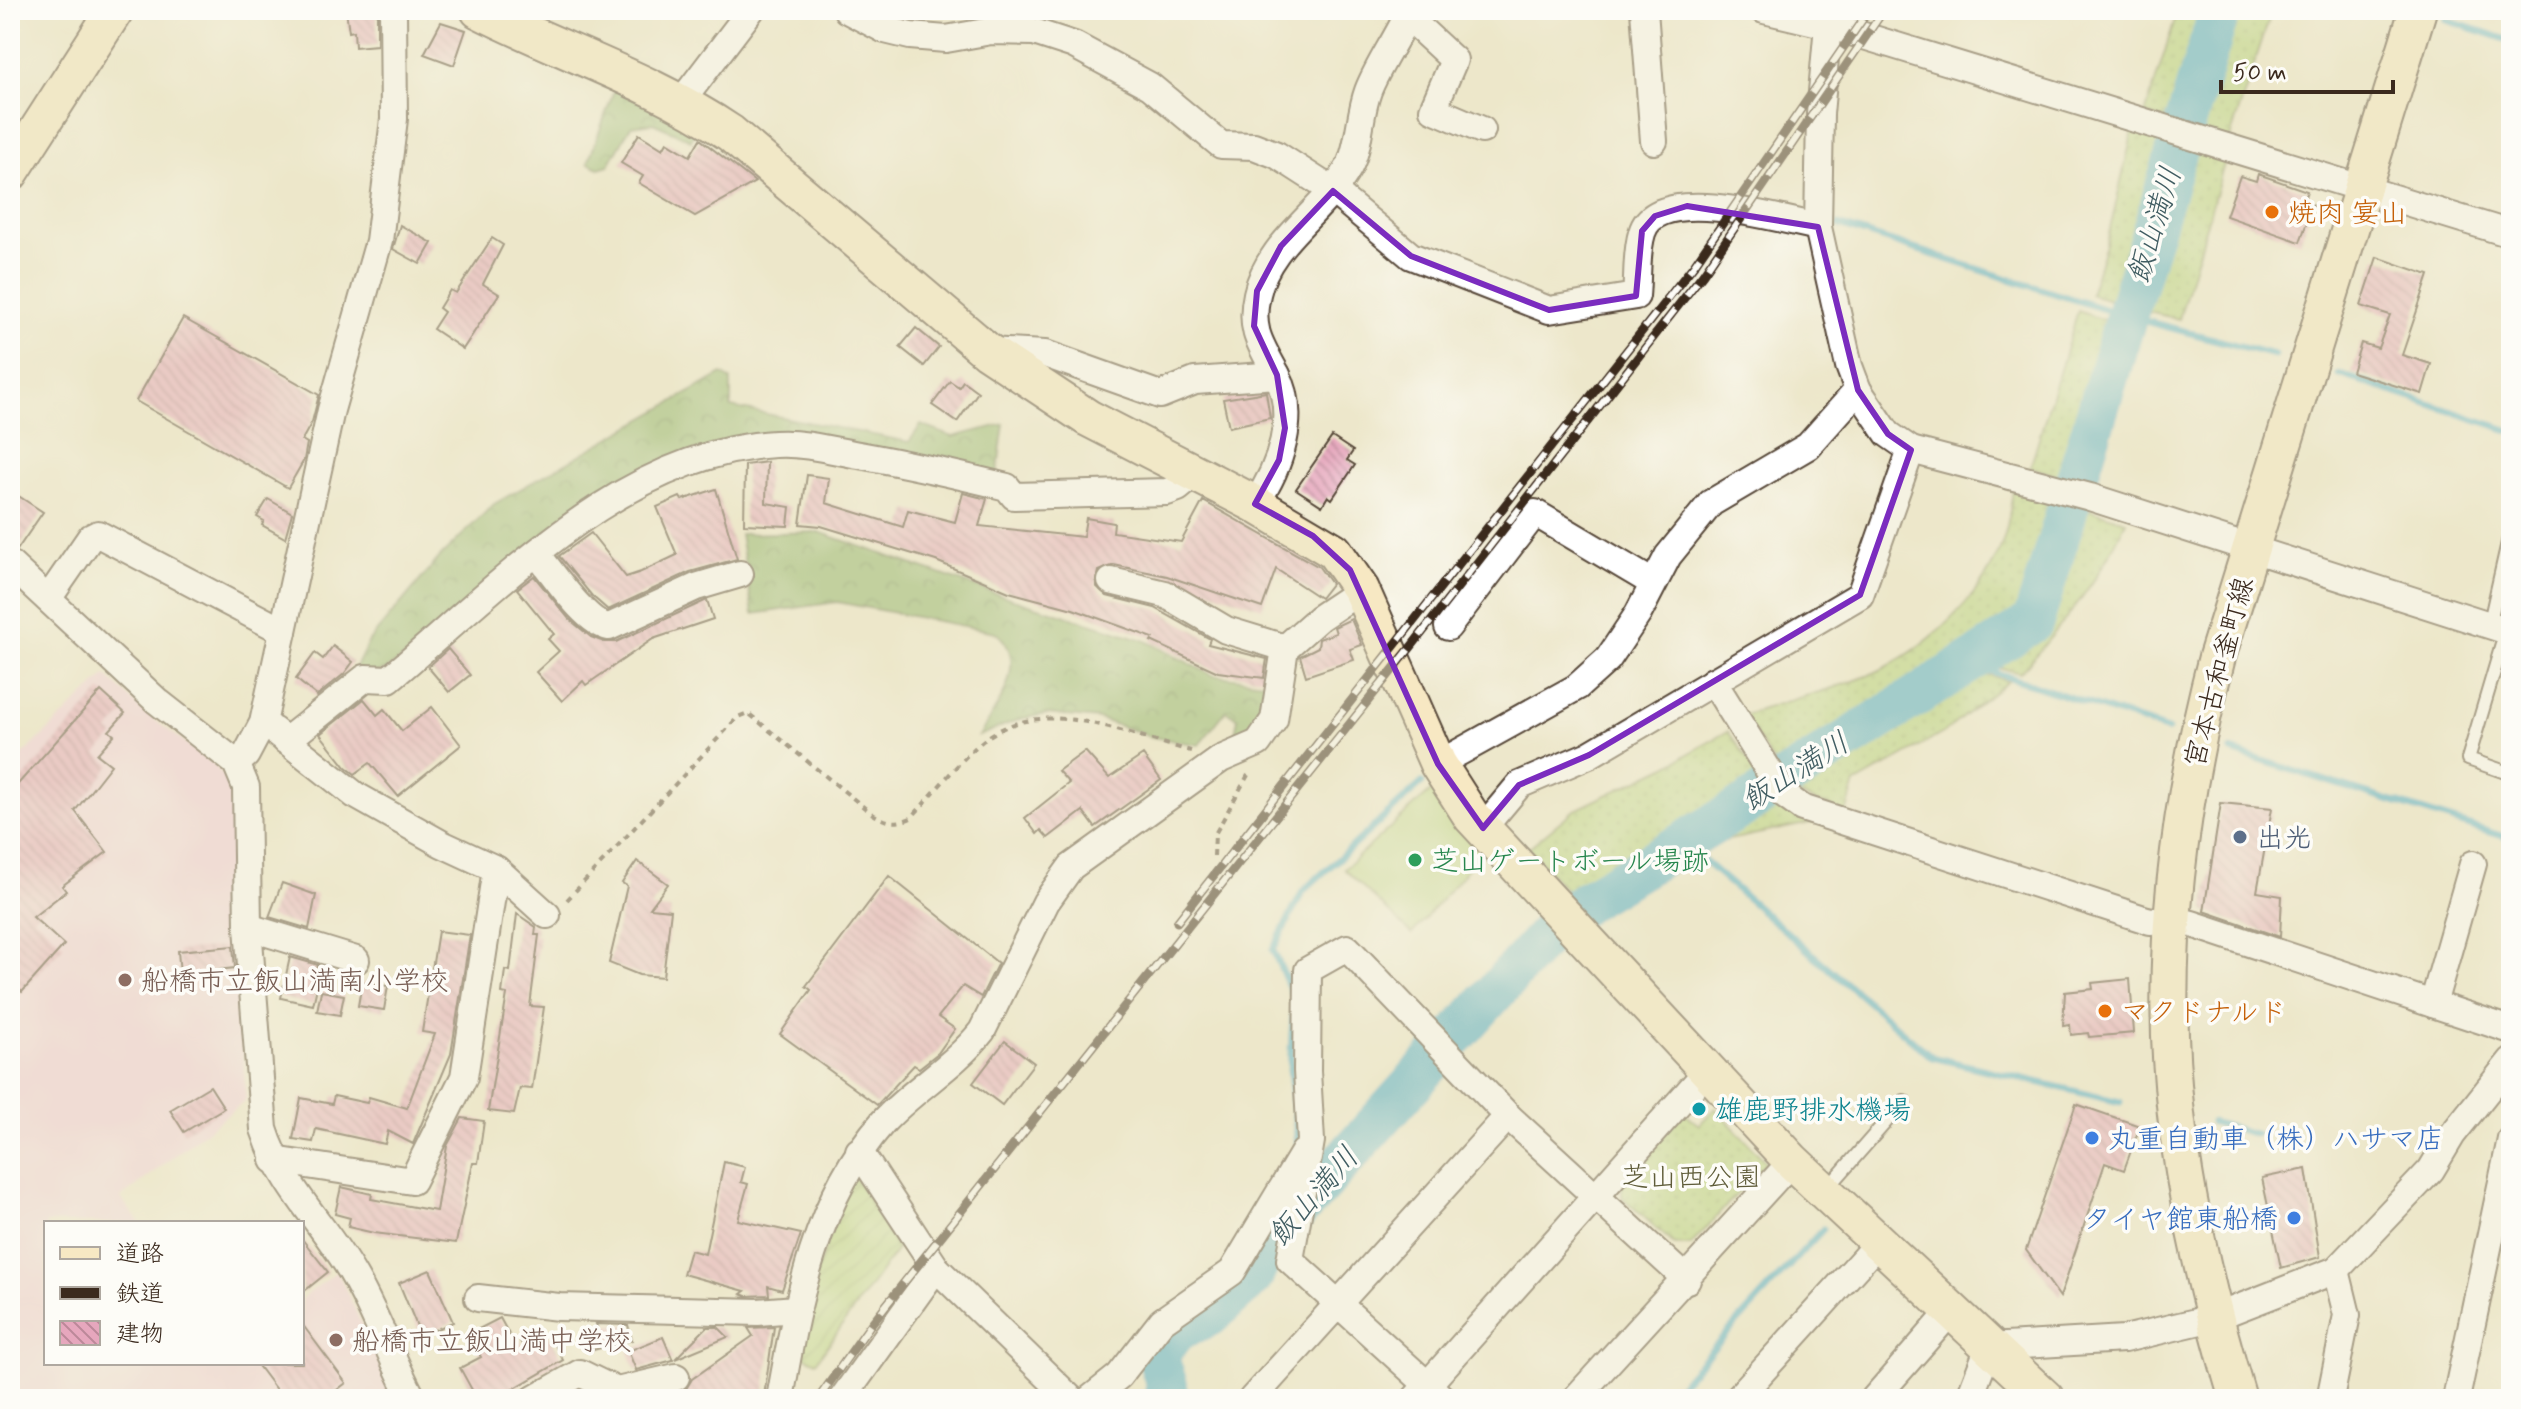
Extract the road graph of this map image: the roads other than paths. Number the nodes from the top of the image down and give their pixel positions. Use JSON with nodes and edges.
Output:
{"nodes":[{"id":1,"x":115,"y":10,"type":"edge"},
{"id":2,"x":393,"y":10,"type":"edge"},
{"id":3,"x":479,"y":10,"type":"edge"},
{"id":4,"x":751,"y":10,"type":"edge"},
{"id":5,"x":847,"y":10,"type":"edge"},
{"id":6,"x":1644,"y":10,"type":"edge"},
{"id":7,"x":1764,"y":10,"type":"edge"},
{"id":8,"x":2418,"y":10,"type":"edge"},
{"id":9,"x":1405,"y":12,"type":"edge"},
{"id":10,"x":1833,"y":17,"type":"edge"},
{"id":11,"x":988,"y":21,"type":"edge"},
{"id":12,"x":681,"y":102,"type":"junction"},
{"id":13,"x":1482,"y":130,"type":"dead end"},
{"id":14,"x":1654,"y":141,"type":"dead end"},
{"id":15,"x":10,"y":173,"type":"edge"},
{"id":16,"x":2362,"y":188,"type":"junction"},
{"id":17,"x":1333,"y":191,"type":"junction"},
{"id":18,"x":1818,"y":227,"type":"junction"},
{"id":19,"x":2511,"y":234,"type":"edge"},
{"id":20,"x":987,"y":351,"type":"junction"},
{"id":21,"x":1277,"y":375,"type":"junction"},
{"id":22,"x":1858,"y":390,"type":"junction"},
{"id":23,"x":1911,"y":450,"type":"junction"},
{"id":24,"x":1195,"y":474,"type":"junction"},
{"id":25,"x":1255,"y":504,"type":"junction"},
{"id":26,"x":2511,"y":529,"type":"edge"},
{"id":27,"x":2250,"y":550,"type":"junction"},
{"id":28,"x":537,"y":554,"type":"junction"},
{"id":29,"x":10,"y":564,"type":"edge"},
{"id":30,"x":740,"y":574,"type":"dead end"},
{"id":31,"x":1111,"y":581,"type":"dead end"},
{"id":32,"x":1653,"y":583,"type":"junction"},
{"id":33,"x":1361,"y":590,"type":"junction"},
{"id":34,"x":48,"y":599,"type":"junction"},
{"id":35,"x":1448,"y":627,"type":"dead end"},
{"id":36,"x":2502,"y":630,"type":"edge"},
{"id":37,"x":283,"y":631,"type":"junction"},
{"id":38,"x":1285,"y":648,"type":"junction"},
{"id":39,"x":1713,"y":681,"type":"junction"},
{"id":40,"x":263,"y":723,"type":"junction"},
{"id":41,"x":286,"y":741,"type":"junction"},
{"id":42,"x":236,"y":763,"type":"junction"},
{"id":43,"x":1438,"y":764,"type":"junction"},
{"id":44,"x":2511,"y":774,"type":"edge"},
{"id":45,"x":1483,"y":828,"type":"junction"},
{"id":46,"x":2473,"y":864,"type":"dead end"},
{"id":47,"x":496,"y":869,"type":"junction"},
{"id":48,"x":547,"y":915,"type":"road end"},
{"id":49,"x":2173,"y":919,"type":"junction"},
{"id":50,"x":248,"y":927,"type":"junction"},
{"id":51,"x":356,"y":960,"type":"dead end"},
{"id":52,"x":2433,"y":1004,"type":"junction"},
{"id":53,"x":2511,"y":1030,"type":"edge"},
{"id":54,"x":2511,"y":1061,"type":"edge"},
{"id":55,"x":1708,"y":1070,"type":"junction"},
{"id":56,"x":1904,"y":1101,"type":"dead end"},
{"id":57,"x":1508,"y":1116,"type":"junction"},
{"id":58,"x":2511,"y":1139,"type":"edge"},
{"id":59,"x":1311,"y":1141,"type":"junction"},
{"id":60,"x":859,"y":1151,"type":"junction"},
{"id":61,"x":274,"y":1160,"type":"junction"},
{"id":62,"x":1792,"y":1161,"type":"junction"},
{"id":63,"x":1825,"y":1192,"type":"junction"},
{"id":64,"x":1594,"y":1197,"type":"junction"},
{"id":65,"x":1878,"y":1243,"type":"junction"},
{"id":66,"x":936,"y":1268,"type":"junction"},
{"id":67,"x":2336,"y":1270,"type":"junction"},
{"id":68,"x":1687,"y":1280,"type":"junction"},
{"id":69,"x":478,"y":1298,"type":"dead end"},
{"id":70,"x":1339,"y":1305,"type":"junction"},
{"id":71,"x":796,"y":1309,"type":"junction"},
{"id":72,"x":1951,"y":1311,"type":"junction"},
{"id":73,"x":2213,"y":1318,"type":"junction"},
{"id":74,"x":1989,"y":1347,"type":"junction"},
{"id":75,"x":676,"y":1377,"type":"dead end"},
{"id":76,"x":1429,"y":1394,"type":"edge"},
{"id":77,"x":413,"y":1399,"type":"edge"},
{"id":78,"x":534,"y":1399,"type":"edge"},
{"id":79,"x":780,"y":1399,"type":"edge"},
{"id":80,"x":842,"y":1399,"type":"edge"},
{"id":81,"x":1071,"y":1399,"type":"edge"},
{"id":82,"x":1090,"y":1399,"type":"edge"},
{"id":83,"x":1252,"y":1399,"type":"edge"},
{"id":84,"x":1575,"y":1399,"type":"edge"},
{"id":85,"x":1737,"y":1399,"type":"edge"},
{"id":86,"x":1874,"y":1399,"type":"edge"},
{"id":87,"x":1969,"y":1399,"type":"edge"},
{"id":88,"x":2046,"y":1399,"type":"edge"},
{"id":89,"x":2238,"y":1399,"type":"edge"},
{"id":90,"x":2330,"y":1399,"type":"edge"},
{"id":91,"x":2456,"y":1399,"type":"edge"}],
"edges":[{"from":1,"to":15,"type":"street"},
{"from":2,"to":37,"type":"street"},
{"from":3,"to":12,"type":"street"},
{"from":4,"to":12,"type":"street"},
{"from":5,"to":11,"type":"street"},
{"from":6,"to":14,"type":"street"},
{"from":7,"to":10,"type":"street"},
{"from":8,"to":16,"type":"street","name":"宮本古和釜町線"},
{"from":9,"to":13,"type":"street"},
{"from":9,"to":17,"type":"street"},
{"from":10,"to":16,"type":"street"},
{"from":10,"to":18,"type":"street"},
{"from":11,"to":17,"type":"street"},
{"from":12,"to":20,"type":"street"},
{"from":16,"to":19,"type":"street"},
{"from":16,"to":27,"type":"street","name":"宮本古和釜町線"},
{"from":17,"to":18,"type":"street"},
{"from":17,"to":21,"type":"street"},
{"from":18,"to":22,"type":"street"},
{"from":20,"to":21,"type":"street"},
{"from":20,"to":24,"type":"street"},
{"from":21,"to":25,"type":"street"},
{"from":22,"to":23,"type":"street"},
{"from":22,"to":32,"type":"street"},
{"from":23,"to":27,"type":"street"},
{"from":23,"to":39,"type":"street"},
{"from":24,"to":25,"type":"street"},
{"from":24,"to":28,"type":"street"},
{"from":25,"to":33,"type":"street"},
{"from":26,"to":36,"type":"lane"},
{"from":27,"to":36,"type":"street"},
{"from":27,"to":49,"type":"street","name":"宮本古和釜町線"},
{"from":28,"to":30,"type":"street"},
{"from":28,"to":41,"type":"street"},
{"from":29,"to":34,"type":"street"},
{"from":31,"to":38,"type":"street"},
{"from":32,"to":35,"type":"street"},
{"from":32,"to":43,"type":"street"},
{"from":33,"to":38,"type":"street"},
{"from":33,"to":43,"type":"street"},
{"from":34,"to":37,"type":"street"},
{"from":34,"to":42,"type":"street"},
{"from":36,"to":44,"type":"lane"},
{"from":37,"to":40,"type":"street"},
{"from":38,"to":60,"type":"street"},
{"from":39,"to":45,"type":"street"},
{"from":39,"to":49,"type":"street"},
{"from":40,"to":41,"type":"street"},
{"from":40,"to":42,"type":"street"},
{"from":41,"to":47,"type":"street"},
{"from":42,"to":50,"type":"street"},
{"from":43,"to":45,"type":"street"},
{"from":45,"to":55,"type":"street"},
{"from":46,"to":52,"type":"street"},
{"from":47,"to":48,"type":"street"},
{"from":47,"to":61,"type":"street"},
{"from":49,"to":52,"type":"street"},
{"from":49,"to":73,"type":"street","name":"宮本古和釜町線"},
{"from":50,"to":51,"type":"street"},
{"from":50,"to":61,"type":"street"},
{"from":52,"to":53,"type":"street"},
{"from":54,"to":67,"type":"street"},
{"from":55,"to":62,"type":"street"},
{"from":55,"to":64,"type":"street"},
{"from":56,"to":63,"type":"lane"},
{"from":57,"to":59,"type":"street"},
{"from":57,"to":64,"type":"street"},
{"from":57,"to":70,"type":"street"},
{"from":58,"to":91,"type":"street"},
{"from":59,"to":70,"type":"street"},
{"from":59,"to":82,"type":"street"},
{"from":60,"to":66,"type":"street"},
{"from":60,"to":71,"type":"street"},
{"from":61,"to":77,"type":"street"},
{"from":62,"to":63,"type":"street"},
{"from":62,"to":68,"type":"street"},
{"from":63,"to":65,"type":"street"},
{"from":64,"to":68,"type":"street"},
{"from":64,"to":76,"type":"street"},
{"from":65,"to":72,"type":"street"},
{"from":65,"to":85,"type":"street"},
{"from":66,"to":80,"type":"street"},
{"from":66,"to":81,"type":"street"},
{"from":67,"to":73,"type":"street"},
{"from":67,"to":90,"type":"street"},
{"from":68,"to":84,"type":"street"},
{"from":69,"to":71,"type":"street"},
{"from":70,"to":76,"type":"street"},
{"from":70,"to":83,"type":"street"},
{"from":71,"to":79,"type":"street"},
{"from":72,"to":74,"type":"street"},
{"from":72,"to":86,"type":"street"},
{"from":73,"to":74,"type":"street"},
{"from":73,"to":89,"type":"street","name":"宮本古和釜町線"},
{"from":74,"to":87,"type":"street"},
{"from":74,"to":88,"type":"street"},
{"from":75,"to":78,"type":"street"}]}
